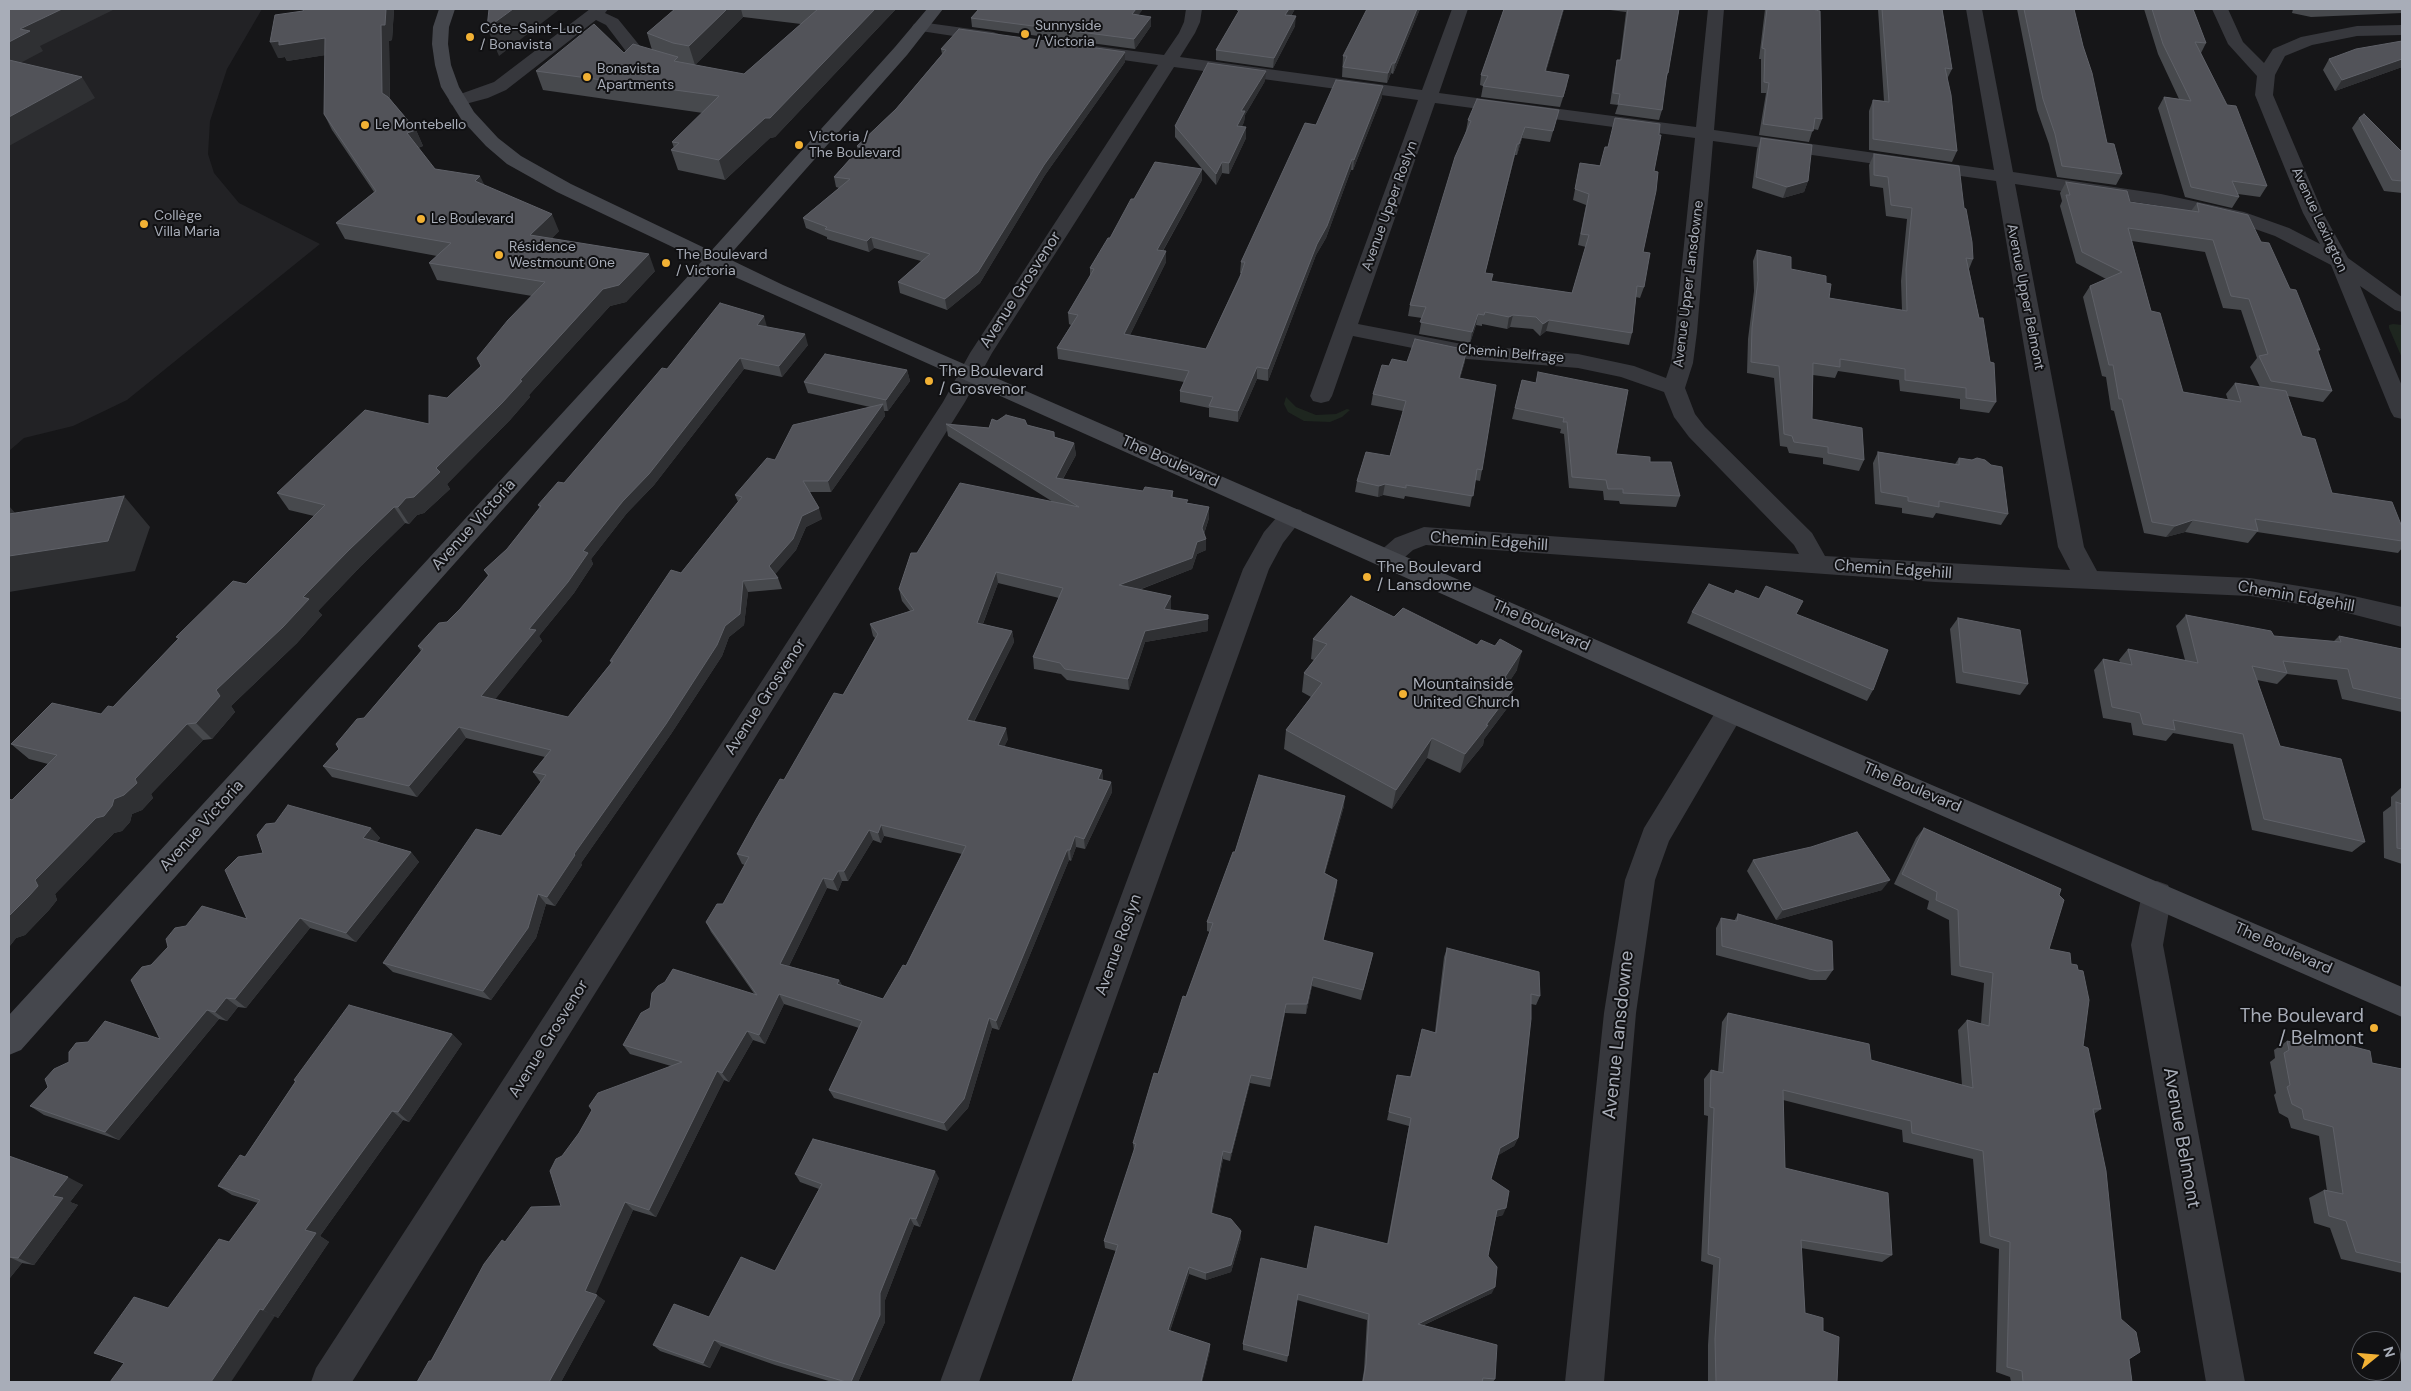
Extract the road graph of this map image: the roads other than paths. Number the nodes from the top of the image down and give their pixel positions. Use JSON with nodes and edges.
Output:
{"nodes":[{"id":1,"x":447,"y":9,"type":"edge"},
{"id":2,"x":935,"y":9,"type":"edge"},
{"id":3,"x":1194,"y":9,"type":"edge"},
{"id":4,"x":1716,"y":9,"type":"edge"},
{"id":5,"x":1974,"y":9,"type":"edge"},
{"id":6,"x":2220,"y":9,"type":"edge"},
{"id":7,"x":597,"y":12,"type":"edge"},
{"id":8,"x":1459,"y":12,"type":"edge"},
{"id":9,"x":920,"y":27,"type":"junction"},
{"id":10,"x":2402,"y":30,"type":"edge"},
{"id":11,"x":1011,"y":39,"type":"edge"},
{"id":12,"x":1076,"y":48,"type":"edge"},
{"id":13,"x":1169,"y":60,"type":"junction"},
{"id":14,"x":674,"y":68,"type":"edge"},
{"id":15,"x":2266,"y":75,"type":"junction"},
{"id":16,"x":1429,"y":96,"type":"junction"},
{"id":17,"x":458,"y":101,"type":"junction"},
{"id":18,"x":1705,"y":134,"type":"junction"},
{"id":19,"x":2004,"y":177,"type":"junction"},
{"id":20,"x":714,"y":259,"type":"junction"},
{"id":21,"x":2340,"y":262,"type":"junction"},
{"id":22,"x":2402,"y":306,"type":"edge"},
{"id":23,"x":1346,"y":328,"type":"junction"},
{"id":24,"x":970,"y":374,"type":"junction"},
{"id":25,"x":1674,"y":388,"type":"junction"},
{"id":26,"x":1321,"y":396,"type":"dead end"},
{"id":27,"x":2402,"y":412,"type":"edge"},
{"id":28,"x":1292,"y":516,"type":"junction"},
{"id":29,"x":1388,"y":558,"type":"junction"},
{"id":30,"x":1815,"y":566,"type":"junction"},
{"id":31,"x":2090,"y":580,"type":"junction"},
{"id":32,"x":2402,"y":617,"type":"edge"},
{"id":33,"x":1731,"y":711,"type":"junction"},
{"id":34,"x":2157,"y":894,"type":"junction"},
{"id":35,"x":2402,"y":1002,"type":"edge"},
{"id":36,"x":9,"y":1039,"type":"edge"},
{"id":37,"x":330,"y":1382,"type":"edge"},
{"id":38,"x":959,"y":1382,"type":"edge"},
{"id":39,"x":1584,"y":1382,"type":"edge"},
{"id":40,"x":2226,"y":1382,"type":"edge"}],
"edges":[{"from":1,"to":17,"type":"main road","name":"The Boulevard"},
{"from":2,"to":9,"type":"main road","name":"Avenue Victoria"},
{"from":3,"to":13,"type":"street","name":"Avenue Grosvenor"},
{"from":4,"to":18,"type":"street","name":"Avenue Upper Lansdowne"},
{"from":5,"to":19,"type":"street","name":"Avenue Upper Belmont"},
{"from":6,"to":15,"type":"street"},
{"from":7,"to":14,"type":"street"},
{"from":7,"to":17,"type":"street"},
{"from":8,"to":16,"type":"street","name":"Avenue Upper Roslyn"},
{"from":9,"to":11,"type":"street"},
{"from":9,"to":20,"type":"main road","name":"Avenue Victoria"},
{"from":10,"to":15,"type":"street"},
{"from":12,"to":13,"type":"street"},
{"from":13,"to":16,"type":"street"},
{"from":13,"to":24,"type":"street","name":"Avenue Grosvenor"},
{"from":15,"to":21,"type":"street","name":"Avenue Lexington"},
{"from":16,"to":18,"type":"street"},
{"from":16,"to":23,"type":"street","name":"Avenue Upper Roslyn"},
{"from":17,"to":20,"type":"main road","name":"The Boulevard"},
{"from":18,"to":19,"type":"street"},
{"from":18,"to":25,"type":"street","name":"Avenue Upper Lansdowne"},
{"from":19,"to":21,"type":"street"},
{"from":19,"to":31,"type":"street","name":"Avenue Upper Belmont"},
{"from":20,"to":24,"type":"main road","name":"The Boulevard"},
{"from":20,"to":36,"type":"main road","name":"Avenue Victoria"},
{"from":21,"to":22,"type":"street"},
{"from":21,"to":27,"type":"street","name":"Avenue Lexington"},
{"from":23,"to":25,"type":"street","name":"Chemin Belfrage"},
{"from":23,"to":26,"type":"street","name":"Avenue Upper Roslyn"},
{"from":24,"to":28,"type":"main road","name":"The Boulevard"},
{"from":24,"to":37,"type":"street","name":"Avenue Grosvenor"},
{"from":25,"to":30,"type":"street","name":"Avenue Upper Lansdowne"},
{"from":28,"to":29,"type":"main road","name":"The Boulevard"},
{"from":28,"to":38,"type":"street","name":"Avenue Roslyn"},
{"from":29,"to":30,"type":"street","name":"Chemin Edgehill"},
{"from":29,"to":33,"type":"main road","name":"The Boulevard"},
{"from":30,"to":31,"type":"street","name":"Chemin Edgehill"},
{"from":31,"to":32,"type":"street","name":"Chemin Edgehill"},
{"from":33,"to":34,"type":"main road","name":"The Boulevard"},
{"from":33,"to":39,"type":"street","name":"Avenue Lansdowne"},
{"from":34,"to":35,"type":"main road","name":"The Boulevard"},
{"from":34,"to":40,"type":"street","name":"Avenue Belmont"}]}
